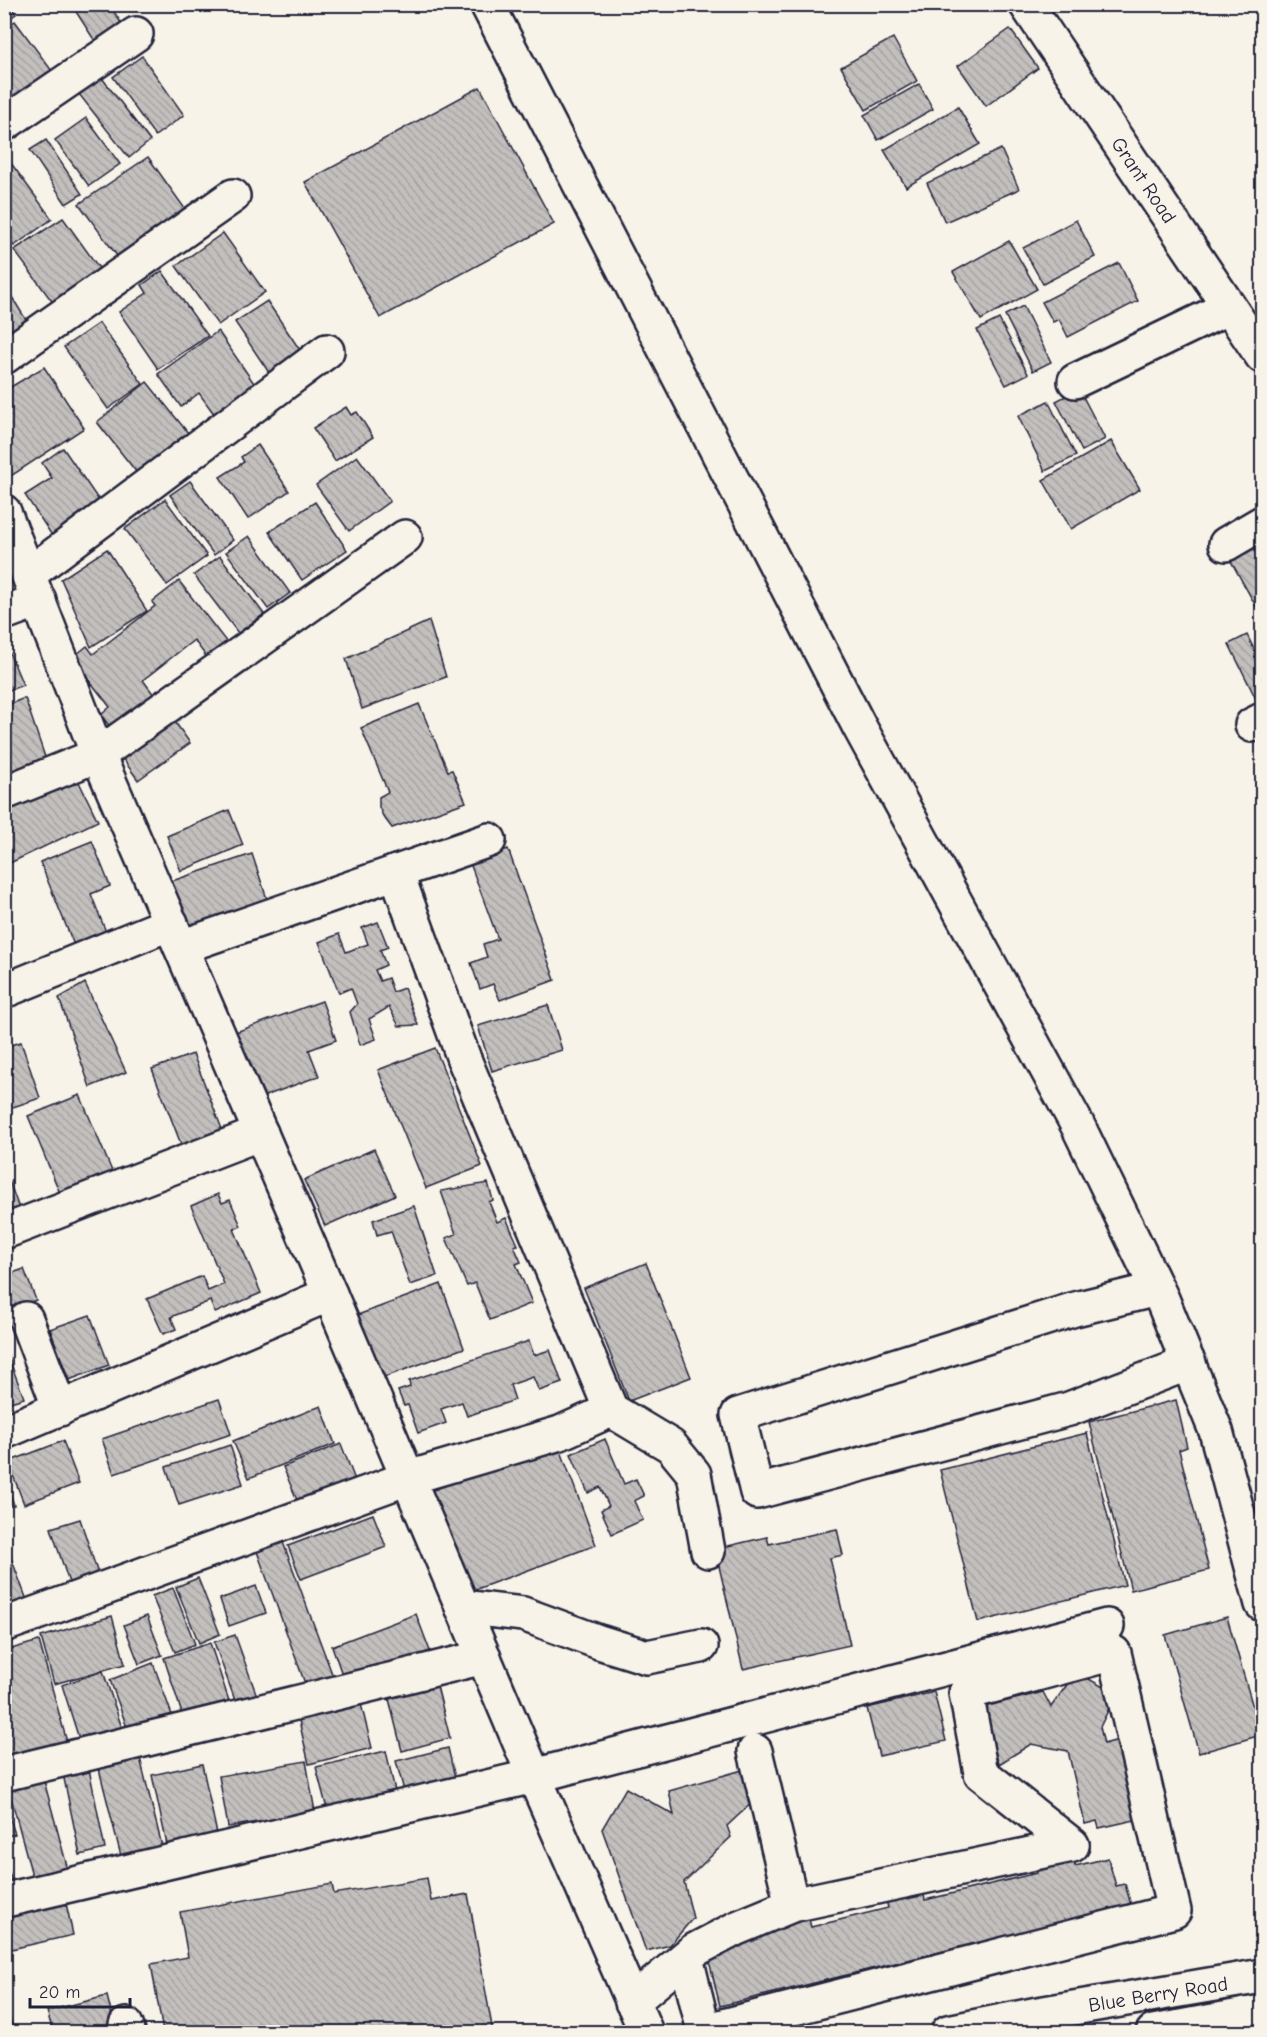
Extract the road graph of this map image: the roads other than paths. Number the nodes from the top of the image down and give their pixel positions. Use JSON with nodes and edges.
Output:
{"nodes":[{"id":1,"x":487,"y":4,"type":"edge"},
{"id":2,"x":1026,"y":4,"type":"edge"},
{"id":3,"x":135,"y":34,"type":"dead end"},
{"id":4,"x":4,"y":124,"type":"edge"},
{"id":5,"x":233,"y":196,"type":"dead end"},
{"id":6,"x":1229,"y":307,"type":"junction"},
{"id":7,"x":1260,"y":347,"type":"edge"},
{"id":8,"x":327,"y":351,"type":"dead end"},
{"id":9,"x":4,"y":357,"type":"edge"},
{"id":10,"x":1075,"y":381,"type":"dead end"},
{"id":11,"x":4,"y":512,"type":"edge"},
{"id":12,"x":1263,"y":523,"type":"edge"},
{"id":13,"x":405,"y":537,"type":"dead end"},
{"id":14,"x":1226,"y":544,"type":"dead end"},
{"id":15,"x":34,"y":587,"type":"junction"},
{"id":16,"x":4,"y":613,"type":"edge"},
{"id":17,"x":98,"y":756,"type":"junction"},
{"id":18,"x":4,"y":793,"type":"edge"},
{"id":19,"x":489,"y":840,"type":"dead end"},
{"id":20,"x":396,"y":872,"type":"junction"},
{"id":21,"x":176,"y":935,"type":"junction"},
{"id":22,"x":4,"y":991,"type":"edge"},
{"id":23,"x":261,"y":1133,"type":"junction"},
{"id":24,"x":4,"y":1232,"type":"edge"},
{"id":25,"x":1157,"y":1288,"type":"junction"},
{"id":26,"x":330,"y":1294,"type":"junction"},
{"id":27,"x":26,"y":1319,"type":"dead end"},
{"id":28,"x":1189,"y":1363,"type":"junction"},
{"id":29,"x":60,"y":1409,"type":"junction"},
{"id":30,"x":611,"y":1410,"type":"junction"},
{"id":31,"x":4,"y":1432,"type":"edge"},
{"id":32,"x":408,"y":1478,"type":"junction"},
{"id":33,"x":708,"y":1551,"type":"dead end"},
{"id":34,"x":1263,"y":1604,"type":"edge"},
{"id":35,"x":462,"y":1607,"type":"junction"},
{"id":36,"x":4,"y":1625,"type":"edge"},
{"id":37,"x":1107,"y":1626,"type":"dead end"},
{"id":38,"x":701,"y":1646,"type":"dead end"},
{"id":39,"x":484,"y":1657,"type":"junction"},
{"id":40,"x":755,"y":1751,"type":"dead end"},
{"id":41,"x":4,"y":1774,"type":"edge"},
{"id":42,"x":534,"y":1776,"type":"junction"},
{"id":43,"x":6,"y":1900,"type":"edge"},
{"id":44,"x":792,"y":1905,"type":"junction"},
{"id":45,"x":686,"y":1958,"type":"junction"},
{"id":46,"x":1263,"y":1976,"type":"edge"},
{"id":47,"x":632,"y":2002,"type":"junction"},
{"id":48,"x":1263,"y":2012,"type":"edge"},
{"id":49,"x":1028,"y":2025,"type":"edge"},
{"id":50,"x":646,"y":2032,"type":"edge"},
{"id":51,"x":948,"y":2032,"type":"edge"},
{"id":52,"x":1153,"y":2032,"type":"edge"}],
"edges":[{"from":1,"to":25,"type":"street"},
{"from":2,"to":6,"type":"street","name":"Grant Road"},
{"from":3,"to":4,"type":"street"},
{"from":5,"to":9,"type":"street"},
{"from":6,"to":7,"type":"street","name":"Grant Road"},
{"from":6,"to":10,"type":"street"},
{"from":8,"to":15,"type":"street"},
{"from":11,"to":15,"type":"street"},
{"from":12,"to":14,"type":"street"},
{"from":13,"to":17,"type":"street"},
{"from":15,"to":16,"type":"street"},
{"from":15,"to":17,"type":"street"},
{"from":17,"to":18,"type":"street"},
{"from":17,"to":21,"type":"street"},
{"from":19,"to":20,"type":"street"},
{"from":20,"to":21,"type":"street"},
{"from":20,"to":30,"type":"street"},
{"from":21,"to":22,"type":"street"},
{"from":21,"to":23,"type":"street"},
{"from":23,"to":24,"type":"street"},
{"from":23,"to":26,"type":"street"},
{"from":25,"to":28,"type":"street"},
{"from":25,"to":28,"type":"street"},
{"from":26,"to":29,"type":"street"},
{"from":26,"to":32,"type":"street"},
{"from":27,"to":29,"type":"street"},
{"from":28,"to":34,"type":"street"},
{"from":29,"to":31,"type":"street"},
{"from":30,"to":32,"type":"street"},
{"from":30,"to":33,"type":"street"},
{"from":32,"to":35,"type":"street"},
{"from":32,"to":36,"type":"street"},
{"from":35,"to":38,"type":"street"},
{"from":35,"to":39,"type":"street"},
{"from":37,"to":42,"type":"street"},
{"from":39,"to":41,"type":"street"},
{"from":39,"to":42,"type":"street"},
{"from":40,"to":44,"type":"street"},
{"from":42,"to":43,"type":"street"},
{"from":42,"to":47,"type":"street"},
{"from":44,"to":45,"type":"street"},
{"from":44,"to":45,"type":"street"},
{"from":45,"to":47,"type":"street"},
{"from":46,"to":49,"type":"street","name":"Blue Berry Road"},
{"from":47,"to":50,"type":"street"},
{"from":48,"to":52,"type":"street"},
{"from":49,"to":51,"type":"street","name":"Blue Berry Road"}]}
